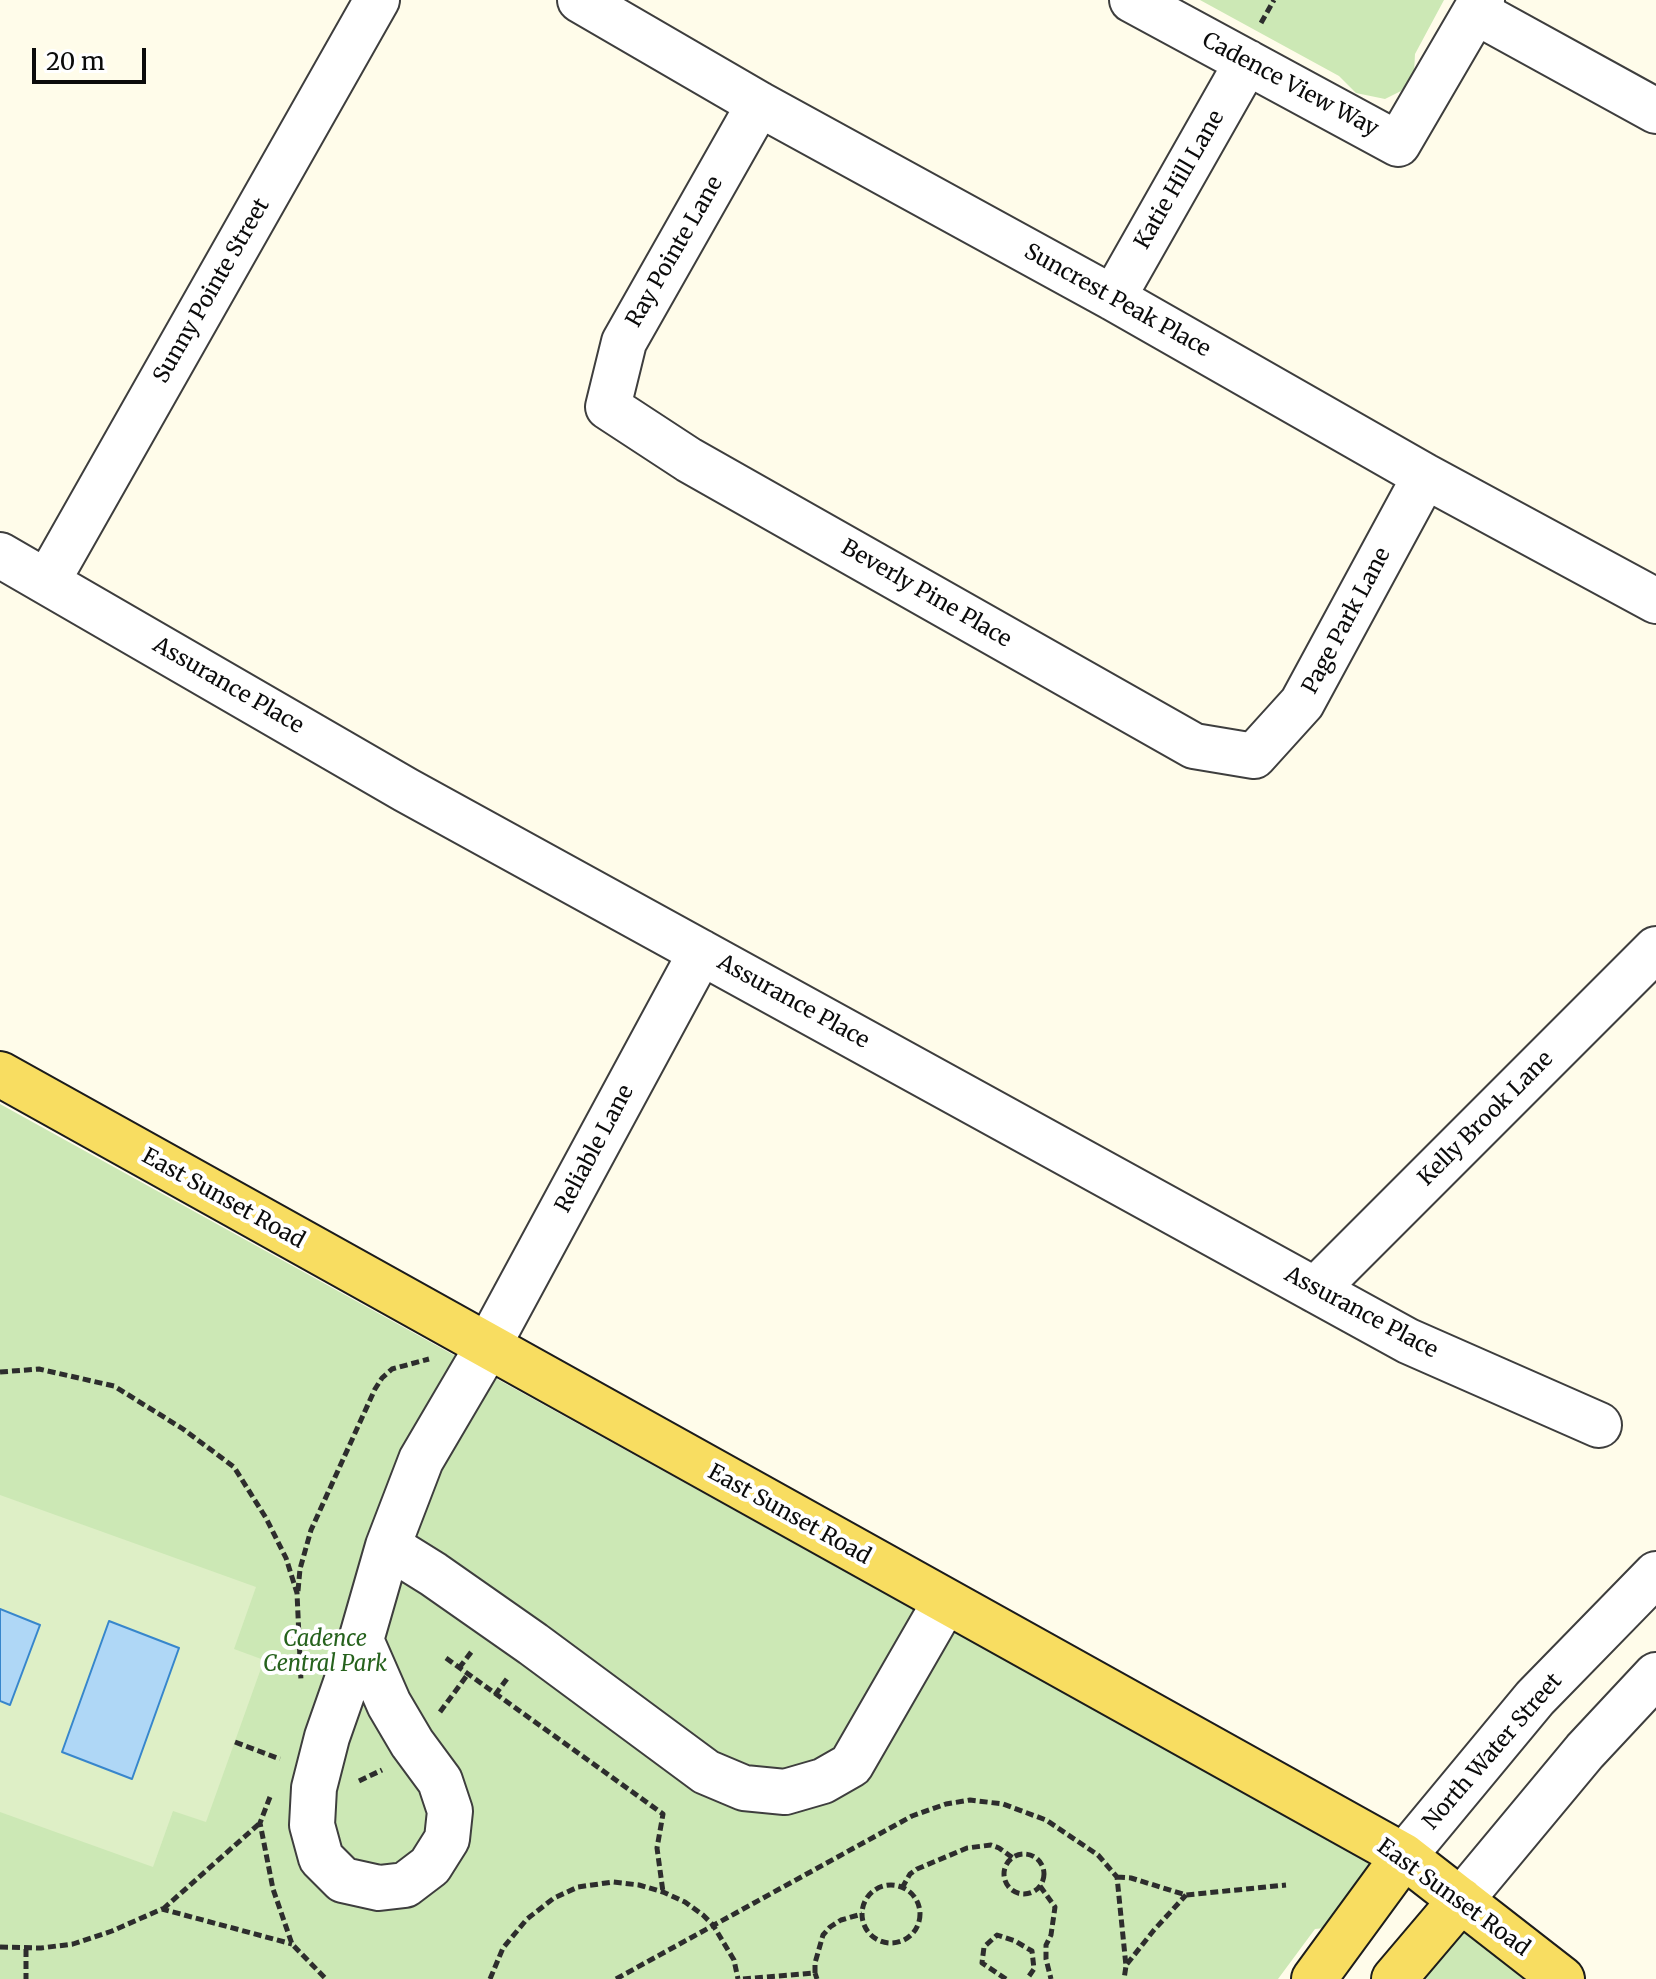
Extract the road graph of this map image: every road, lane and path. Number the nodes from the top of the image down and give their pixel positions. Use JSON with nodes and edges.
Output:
{"nodes":[{"id":1,"x":377,"y":0,"type":"edge"},
{"id":2,"x":580,"y":0,"type":"edge"},
{"id":3,"x":1132,"y":0,"type":"edge"},
{"id":4,"x":1274,"y":0,"type":"edge"},
{"id":5,"x":1479,"y":6,"type":"edge"},
{"id":6,"x":1253,"y":43,"type":"junction"},
{"id":7,"x":759,"y":104,"type":"junction"},
{"id":8,"x":1656,"y":111,"type":"edge"},
{"id":9,"x":1113,"y":298,"type":"junction"},
{"id":10,"x":608,"y":407,"type":"joint"},
{"id":11,"x":1425,"y":476,"type":"junction"},
{"id":12,"x":0,"y":555,"type":"edge"},
{"id":13,"x":47,"y":582,"type":"junction"},
{"id":14,"x":1656,"y":601,"type":"edge"},
{"id":15,"x":1254,"y":756,"type":"joint"},
{"id":16,"x":1656,"y":949,"type":"edge"},
{"id":17,"x":701,"y":952,"type":"junction"},
{"id":18,"x":0,"y":1074,"type":"edge"},
{"id":19,"x":1315,"y":1290,"type":"junction"},
{"id":20,"x":488,"y":1346,"type":"junction"},
{"id":21,"x":430,"y":1359,"type":"dead end"},
{"id":22,"x":0,"y":1372,"type":"edge"},
{"id":23,"x":1599,"y":1425,"type":"dead end"},
{"id":24,"x":388,"y":1546,"type":"junction"},
{"id":25,"x":1656,"y":1574,"type":"edge"},
{"id":26,"x":297,"y":1593,"type":"junction"},
{"id":27,"x":945,"y":1602,"type":"junction"},
{"id":28,"x":361,"y":1640,"type":"junction"},
{"id":29,"x":446,"y":1658,"type":"dead end"},
{"id":30,"x":468,"y":1674,"type":"junction"},
{"id":31,"x":1656,"y":1675,"type":"edge"},
{"id":32,"x":302,"y":1690,"type":"dead end"},
{"id":33,"x":438,"y":1715,"type":"dead end"},
{"id":34,"x":235,"y":1742,"type":"dead end"},
{"id":35,"x":286,"y":1762,"type":"dead end"},
{"id":36,"x":389,"y":1765,"type":"dead end"},
{"id":37,"x":356,"y":1782,"type":"dead end"},
{"id":38,"x":276,"y":1785,"type":"dead end"},
{"id":39,"x":260,"y":1823,"type":"junction"},
{"id":40,"x":1404,"y":1856,"type":"junction"},
{"id":41,"x":1013,"y":1858,"type":"junction"},
{"id":42,"x":1117,"y":1877,"type":"junction"},
{"id":43,"x":1286,"y":1885,"type":"dead end"},
{"id":44,"x":1040,"y":1886,"type":"junction"},
{"id":45,"x":902,"y":1888,"type":"junction"},
{"id":46,"x":663,"y":1892,"type":"junction"},
{"id":47,"x":1186,"y":1895,"type":"junction"},
{"id":48,"x":1461,"y":1900,"type":"junction"},
{"id":49,"x":162,"y":1909,"type":"junction"},
{"id":50,"x":862,"y":1914,"type":"junction"},
{"id":51,"x":713,"y":1925,"type":"junction"},
{"id":52,"x":292,"y":1944,"type":"junction"},
{"id":53,"x":0,"y":1947,"type":"edge"},
{"id":54,"x":26,"y":1949,"type":"junction"},
{"id":55,"x":1046,"y":1959,"type":"junction"},
{"id":56,"x":1035,"y":1960,"type":"junction"},
{"id":57,"x":1126,"y":1966,"type":"junction"},
{"id":58,"x":816,"y":1976,"type":"edge"},
{"id":59,"x":26,"y":1979,"type":"edge"},
{"id":60,"x":326,"y":1979,"type":"edge"},
{"id":61,"x":490,"y":1979,"type":"edge"},
{"id":62,"x":616,"y":1979,"type":"edge"},
{"id":63,"x":740,"y":1979,"type":"edge"},
{"id":64,"x":1006,"y":1979,"type":"edge"},
{"id":65,"x":1027,"y":1979,"type":"edge"},
{"id":66,"x":1051,"y":1979,"type":"edge"},
{"id":67,"x":1124,"y":1979,"type":"edge"},
{"id":68,"x":1314,"y":1979,"type":"edge"},
{"id":69,"x":1394,"y":1979,"type":"edge"},
{"id":70,"x":1562,"y":1979,"type":"edge"}],
"edges":[{"from":1,"to":13,"type":"street","name":"Sunny Pointe Street"},
{"from":2,"to":7,"type":"street","name":"Suncrest Peak Place"},
{"from":3,"to":6,"type":"street","name":"Cadence View Way"},
{"from":4,"to":6,"type":"path"},
{"from":5,"to":6,"type":"street","name":"Cadence View Way"},
{"from":5,"to":8,"type":"street","name":"Cadence View Way"},
{"from":6,"to":9,"type":"street","name":"Katie Hill Lane"},
{"from":7,"to":9,"type":"street","name":"Suncrest Peak Place"},
{"from":7,"to":10,"type":"street","name":"Ray Pointe Lane"},
{"from":9,"to":11,"type":"street","name":"Suncrest Peak Place"},
{"from":10,"to":15,"type":"street","name":"Beverly Pine Place"},
{"from":11,"to":14,"type":"street","name":"Suncrest Peak Place"},
{"from":11,"to":15,"type":"street","name":"Page Park Lane"},
{"from":12,"to":13,"type":"street","name":"Assurance Place"},
{"from":13,"to":17,"type":"street","name":"Assurance Place"},
{"from":16,"to":19,"type":"street","name":"Kelly Brook Lane"},
{"from":17,"to":19,"type":"street","name":"Assurance Place"},
{"from":17,"to":20,"type":"street","name":"Reliable Lane"},
{"from":18,"to":20,"type":"main road","name":"East Sunset Road"},
{"from":19,"to":23,"type":"street","name":"Assurance Place"},
{"from":20,"to":24,"type":"street","name":"Reliable Lane"},
{"from":20,"to":27,"type":"main road","name":"East Sunset Road"},
{"from":21,"to":26,"type":"path"},
{"from":22,"to":26,"type":"path"},
{"from":24,"to":27,"type":"street"},
{"from":24,"to":28,"type":"street","name":"Reliable Lane"},
{"from":25,"to":40,"type":"street","name":"North Water Street"},
{"from":26,"to":32,"type":"path"},
{"from":27,"to":40,"type":"main road","name":"East Sunset Road"},
{"from":28,"to":28,"type":"street","name":"Reliable Lane"},
{"from":29,"to":30,"type":"path"},
{"from":30,"to":33,"type":"path"},
{"from":30,"to":46,"type":"path"},
{"from":31,"to":48,"type":"street"},
{"from":34,"to":35,"type":"path"},
{"from":36,"to":37,"type":"path"},
{"from":38,"to":39,"type":"path"},
{"from":39,"to":49,"type":"path"},
{"from":39,"to":52,"type":"path"},
{"from":40,"to":48,"type":"main road","name":"East Sunset Road"},
{"from":40,"to":68,"type":"main road","name":"North Water Street"},
{"from":41,"to":44,"type":"path"},
{"from":41,"to":44,"type":"path"},
{"from":41,"to":45,"type":"path"},
{"from":42,"to":47,"type":"path"},
{"from":42,"to":51,"type":"path"},
{"from":42,"to":57,"type":"path"},
{"from":43,"to":47,"type":"path"},
{"from":44,"to":55,"type":"path"},
{"from":45,"to":50,"type":"path"},
{"from":45,"to":50,"type":"path"},
{"from":46,"to":51,"type":"path"},
{"from":46,"to":61,"type":"path"},
{"from":47,"to":57,"type":"path"},
{"from":48,"to":69,"type":"main road"},
{"from":48,"to":70,"type":"main road","name":"East Sunset Road"},
{"from":49,"to":52,"type":"path"},
{"from":49,"to":54,"type":"path"},
{"from":50,"to":58,"type":"path"},
{"from":51,"to":62,"type":"path"},
{"from":51,"to":63,"type":"path"},
{"from":52,"to":60,"type":"path"},
{"from":53,"to":54,"type":"path"},
{"from":54,"to":59,"type":"path"},
{"from":55,"to":56,"type":"path"},
{"from":55,"to":66,"type":"path"},
{"from":56,"to":64,"type":"path"},
{"from":56,"to":65,"type":"path"},
{"from":57,"to":67,"type":"path"},
{"from":58,"to":63,"type":"path"}]}
